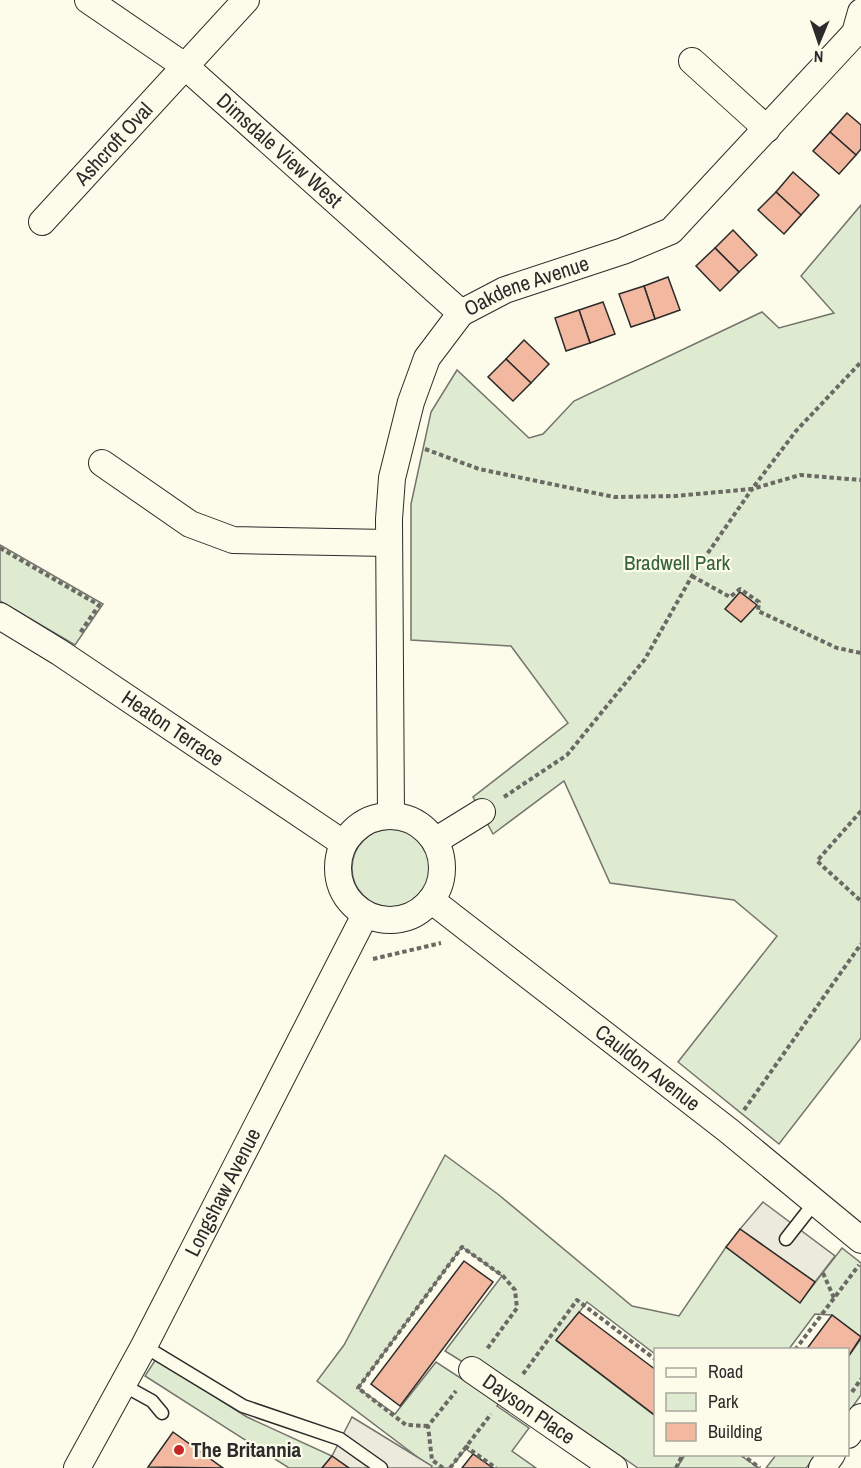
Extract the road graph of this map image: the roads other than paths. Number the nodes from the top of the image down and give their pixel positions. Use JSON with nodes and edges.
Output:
{"nodes":[{"id":1,"x":88,"y":0,"type":"edge"},
{"id":2,"x":246,"y":0,"type":"edge"},
{"id":3,"x":861,"y":12,"type":"edge"},
{"id":4,"x":692,"y":61,"type":"dead end"},
{"id":5,"x":186,"y":67,"type":"junction"},
{"id":6,"x":767,"y":129,"type":"junction"},
{"id":7,"x":42,"y":222,"type":"dead end"},
{"id":8,"x":461,"y":313,"type":"junction"},
{"id":9,"x":102,"y":463,"type":"dead end"},
{"id":10,"x":388,"y":543,"type":"junction"},
{"id":11,"x":0,"y":616,"type":"edge"},
{"id":12,"x":482,"y":812,"type":"road end"},
{"id":13,"x":391,"y":816,"type":"junction"},
{"id":14,"x":435,"y":841,"type":"junction"},
{"id":15,"x":343,"y":843,"type":"junction"},
{"id":16,"x":431,"y":900,"type":"junction"},
{"id":17,"x":365,"y":915,"type":"junction"},
{"id":18,"x":815,"y":1202,"type":"junction"},
{"id":19,"x":786,"y":1239,"type":"dead end"},
{"id":20,"x":860,"y":1252,"type":"edge"},
{"id":21,"x":144,"y":1346,"type":"junction"},
{"id":22,"x":472,"y":1370,"type":"road end"},
{"id":23,"x":123,"y":1385,"type":"junction"},
{"id":24,"x":162,"y":1413,"type":"dead end"},
{"id":25,"x":861,"y":1417,"type":"edge"},
{"id":26,"x":849,"y":1434,"type":"edge"},
{"id":27,"x":831,"y":1456,"type":"edge"},
{"id":28,"x":77,"y":1468,"type":"edge"},
{"id":29,"x":381,"y":1468,"type":"edge"},
{"id":30,"x":614,"y":1468,"type":"edge"},
{"id":31,"x":822,"y":1468,"type":"edge"}],
"edges":[{"from":1,"to":5,"type":"street","name":"Dimsdale View West"},
{"from":2,"to":5,"type":"street","name":"Ashcroft Oval"},
{"from":3,"to":6,"type":"street","name":"Oakdene Avenue"},
{"from":4,"to":6,"type":"street"},
{"from":5,"to":7,"type":"street","name":"Ashcroft Oval"},
{"from":5,"to":8,"type":"street","name":"Dimsdale View West"},
{"from":6,"to":8,"type":"street","name":"Oakdene Avenue"},
{"from":8,"to":10,"type":"street","name":"Oakdene Avenue"},
{"from":9,"to":10,"type":"street"},
{"from":10,"to":13,"type":"street","name":"Oakdene Avenue"},
{"from":11,"to":15,"type":"street","name":"Heaton Terrace"},
{"from":12,"to":14,"type":"street"},
{"from":13,"to":14,"type":"street"},
{"from":13,"to":15,"type":"street"},
{"from":14,"to":16,"type":"street"},
{"from":15,"to":17,"type":"street"},
{"from":16,"to":17,"type":"street"},
{"from":16,"to":18,"type":"street","name":"Cauldon Avenue"},
{"from":17,"to":21,"type":"street","name":"Longshaw Avenue"},
{"from":18,"to":19,"type":"lane"},
{"from":18,"to":20,"type":"street","name":"Cauldon Avenue"},
{"from":21,"to":23,"type":"street","name":"Longshaw Avenue"},
{"from":21,"to":29,"type":"lane"},
{"from":22,"to":30,"type":"street","name":"Dayson Place"},
{"from":23,"to":24,"type":"lane"},
{"from":23,"to":28,"type":"street","name":"Longshaw Avenue"},
{"from":25,"to":26,"type":"street"},
{"from":27,"to":31,"type":"street"}]}
